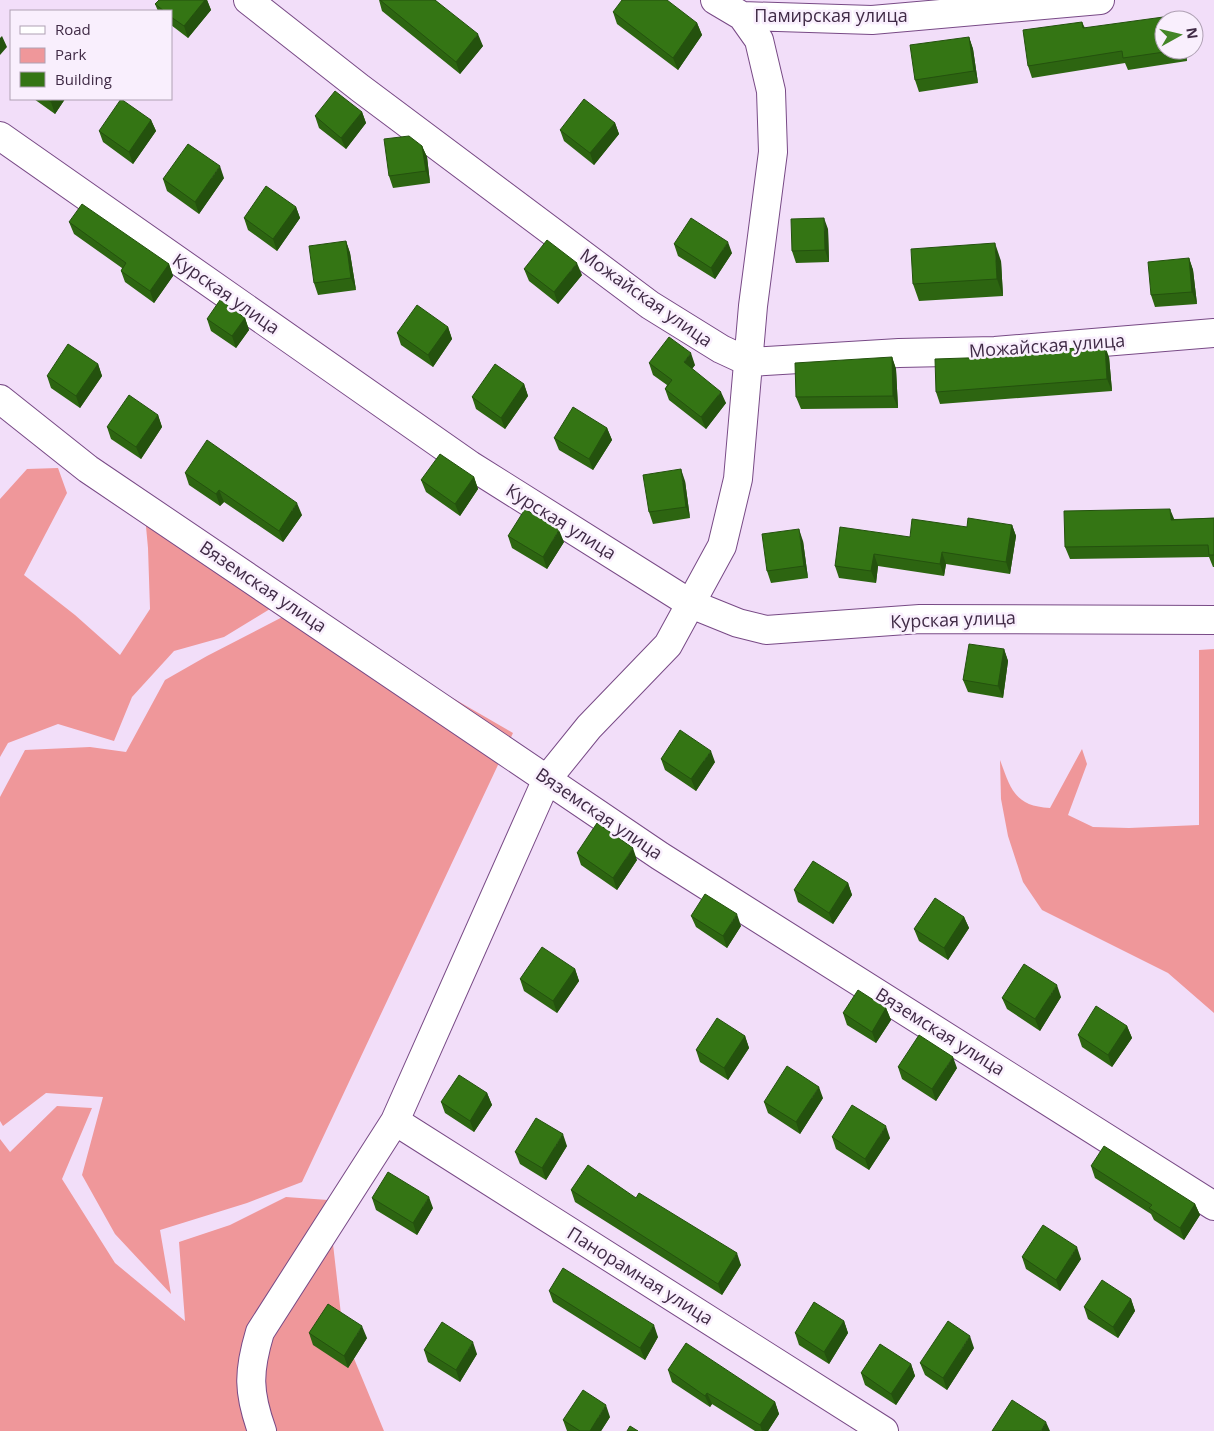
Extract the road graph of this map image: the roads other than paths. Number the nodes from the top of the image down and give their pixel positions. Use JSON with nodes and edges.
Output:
{"nodes":[{"id":1,"x":248,"y":0,"type":"edge"},
{"id":2,"x":715,"y":0,"type":"edge"},
{"id":3,"x":1100,"y":0,"type":"edge"},
{"id":4,"x":742,"y":16,"type":"junction"},
{"id":5,"x":0,"y":136,"type":"edge"},
{"id":6,"x":1214,"y":333,"type":"edge"},
{"id":7,"x":749,"y":362,"type":"junction"},
{"id":8,"x":0,"y":399,"type":"edge"},
{"id":9,"x":691,"y":604,"type":"junction"},
{"id":10,"x":1214,"y":620,"type":"edge"},
{"id":11,"x":547,"y":780,"type":"junction"},
{"id":12,"x":395,"y":1121,"type":"junction"},
{"id":13,"x":1214,"y":1206,"type":"edge"},
{"id":14,"x":262,"y":1431,"type":"edge"},
{"id":15,"x":884,"y":1431,"type":"edge"}],
"edges":[{"from":1,"to":7,"type":"street","name":"Можайская улица"},
{"from":2,"to":4,"type":"street","name":"Памирская улица"},
{"from":3,"to":4,"type":"street","name":"Памирская улица"},
{"from":4,"to":7,"type":"street"},
{"from":5,"to":9,"type":"street","name":"Курская улица"},
{"from":6,"to":7,"type":"street","name":"Можайская улица"},
{"from":7,"to":9,"type":"street"},
{"from":8,"to":11,"type":"street","name":"Вяземская улица"},
{"from":9,"to":10,"type":"street","name":"Курская улица"},
{"from":9,"to":11,"type":"street"},
{"from":11,"to":12,"type":"street"},
{"from":11,"to":13,"type":"street","name":"Вяземская улица"},
{"from":12,"to":14,"type":"street"},
{"from":12,"to":15,"type":"street","name":"Панорамная улица"}]}
